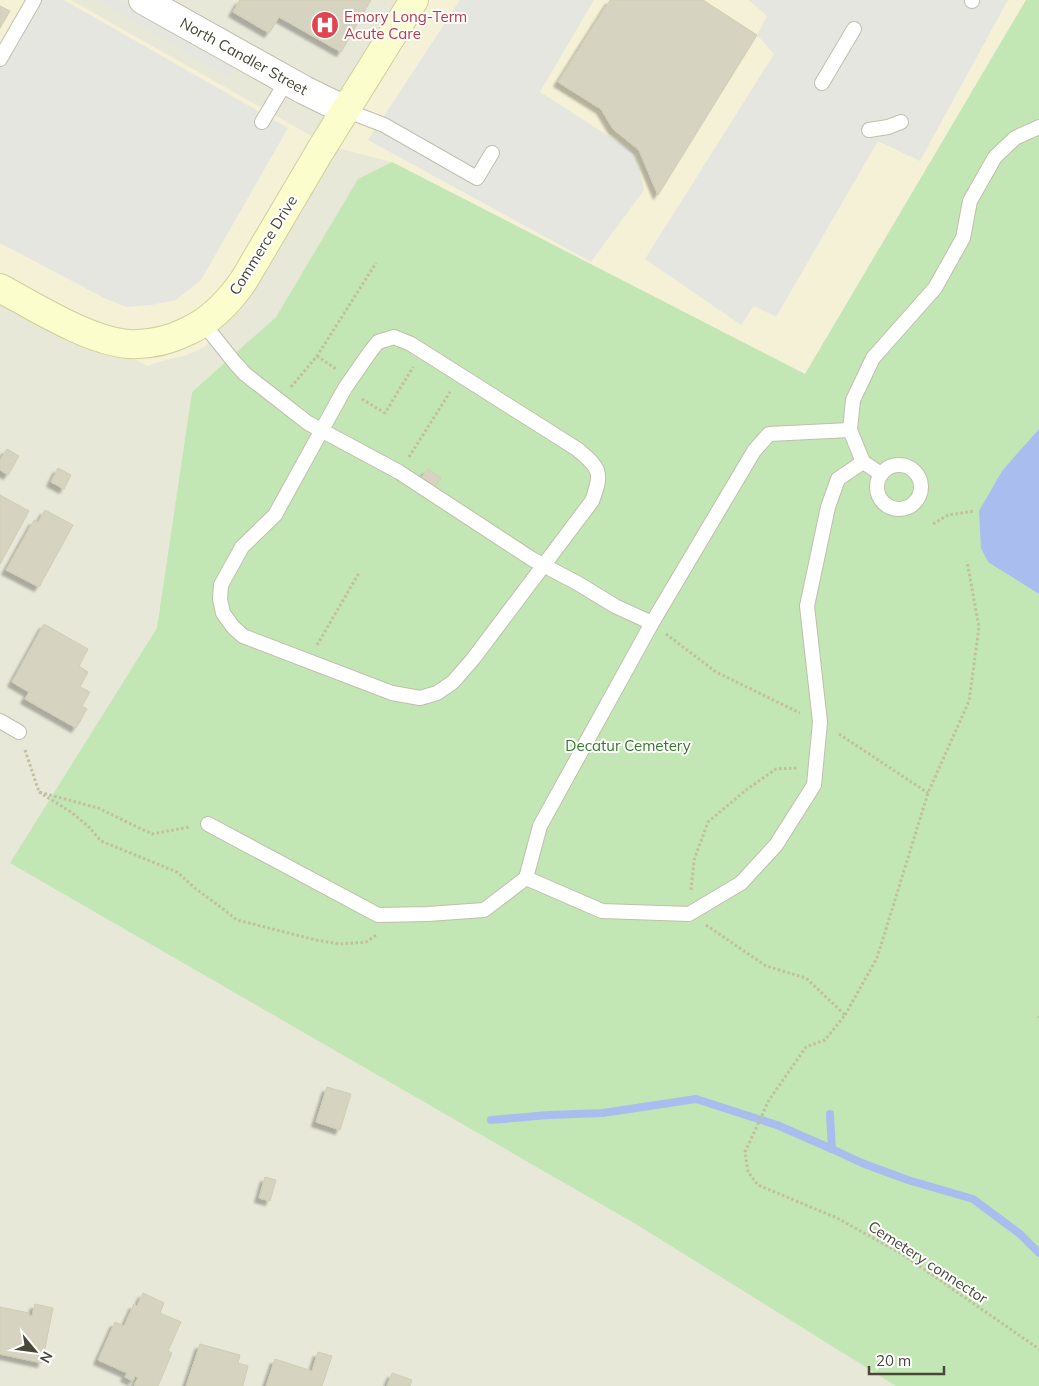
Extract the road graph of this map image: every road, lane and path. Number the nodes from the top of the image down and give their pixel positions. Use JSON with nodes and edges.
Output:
{"nodes":[{"id":1,"x":34,"y":0,"type":"edge"},
{"id":2,"x":143,"y":0,"type":"edge"},
{"id":3,"x":414,"y":0,"type":"edge"},
{"id":4,"x":854,"y":29,"type":"dead end"},
{"id":5,"x":0,"y":59,"type":"edge"},
{"id":6,"x":287,"y":80,"type":"junction"},
{"id":7,"x":822,"y":83,"type":"dead end"},
{"id":8,"x":346,"y":110,"type":"junction"},
{"id":9,"x":262,"y":122,"type":"dead end"},
{"id":10,"x":900,"y":122,"type":"dead end"},
{"id":11,"x":1039,"y":127,"type":"edge"},
{"id":12,"x":869,"y":130,"type":"dead end"},
{"id":13,"x":492,"y":153,"type":"dead end"},
{"id":14,"x":376,"y":263,"type":"dead end"},
{"id":15,"x":0,"y":288,"type":"edge"},
{"id":16,"x":203,"y":323,"type":"junction"},
{"id":17,"x":423,"y":352,"type":"junction"},
{"id":18,"x":461,"y":376,"type":"junction"},
{"id":19,"x":345,"y":388,"type":"junction"},
{"id":20,"x":279,"y":401,"type":"junction"},
{"id":21,"x":850,"y":430,"type":"junction"},
{"id":22,"x":321,"y":431,"type":"junction"},
{"id":23,"x":863,"y":462,"type":"junction"},
{"id":24,"x":399,"y":472,"type":"junction"},
{"id":25,"x":880,"y":474,"type":"dead end"},
{"id":26,"x":975,"y":511,"type":"dead end"},
{"id":27,"x":933,"y":524,"type":"dead end"},
{"id":28,"x":968,"y":561,"type":"dead end"},
{"id":29,"x":543,"y":565,"type":"junction"},
{"id":30,"x":359,"y":573,"type":"dead end"},
{"id":31,"x":652,"y":623,"type":"junction"},
{"id":32,"x":308,"y":661,"type":"junction"},
{"id":33,"x":0,"y":721,"type":"edge"},
{"id":34,"x":820,"y":722,"type":"junction"},
{"id":35,"x":19,"y":732,"type":"joint"},
{"id":36,"x":816,"y":767,"type":"junction"},
{"id":37,"x":39,"y":792,"type":"junction"},
{"id":38,"x":928,"y":793,"type":"junction"},
{"id":39,"x":208,"y":824,"type":"joint"},
{"id":40,"x":526,"y":878,"type":"junction"},
{"id":41,"x":689,"y":914,"type":"junction"},
{"id":42,"x":379,"y":933,"type":"dead end"},
{"id":43,"x":845,"y":1015,"type":"junction"},
{"id":44,"x":1039,"y":1349,"type":"edge"}],
"edges":[{"from":1,"to":5,"type":"lane"},
{"from":2,"to":6,"type":"street","name":"North Candler Street"},
{"from":3,"to":8,"type":"main road","name":"Commerce Drive"},
{"from":4,"to":7,"type":"lane"},
{"from":6,"to":8,"type":"street","name":"North Candler Street"},
{"from":6,"to":9,"type":"lane"},
{"from":8,"to":13,"type":"lane"},
{"from":8,"to":16,"type":"main road","name":"Commerce Drive"},
{"from":10,"to":12,"type":"lane"},
{"from":11,"to":21,"type":"lane"},
{"from":14,"to":20,"type":"path"},
{"from":15,"to":16,"type":"main road","name":"Commerce Drive"},
{"from":16,"to":20,"type":"lane"},
{"from":17,"to":18,"type":"lane"},
{"from":17,"to":19,"type":"lane"},
{"from":17,"to":19,"type":"path"},
{"from":18,"to":24,"type":"path"},
{"from":18,"to":29,"type":"lane"},
{"from":19,"to":22,"type":"lane"},
{"from":20,"to":22,"type":"lane"},
{"from":21,"to":23,"type":"lane"},
{"from":21,"to":31,"type":"lane"},
{"from":22,"to":24,"type":"lane"},
{"from":22,"to":32,"type":"lane"},
{"from":23,"to":25,"type":"lane"},
{"from":23,"to":34,"type":"lane"},
{"from":24,"to":29,"type":"lane"},
{"from":26,"to":27,"type":"path"},
{"from":28,"to":38,"type":"path","name":"Cemetery connector"},
{"from":29,"to":31,"type":"lane"},
{"from":29,"to":32,"type":"lane"},
{"from":30,"to":32,"type":"path"},
{"from":31,"to":34,"type":"path"},
{"from":31,"to":40,"type":"lane"},
{"from":33,"to":35,"type":"lane"},
{"from":34,"to":36,"type":"lane"},
{"from":34,"to":38,"type":"path"},
{"from":35,"to":37,"type":"path"},
{"from":36,"to":41,"type":"lane"},
{"from":36,"to":41,"type":"path"},
{"from":37,"to":39,"type":"path"},
{"from":37,"to":42,"type":"path"},
{"from":38,"to":43,"type":"path","name":"Cemetery connector"},
{"from":39,"to":40,"type":"lane"},
{"from":40,"to":41,"type":"lane"},
{"from":41,"to":43,"type":"path"},
{"from":43,"to":44,"type":"path","name":"Cemetery connector"}]}
